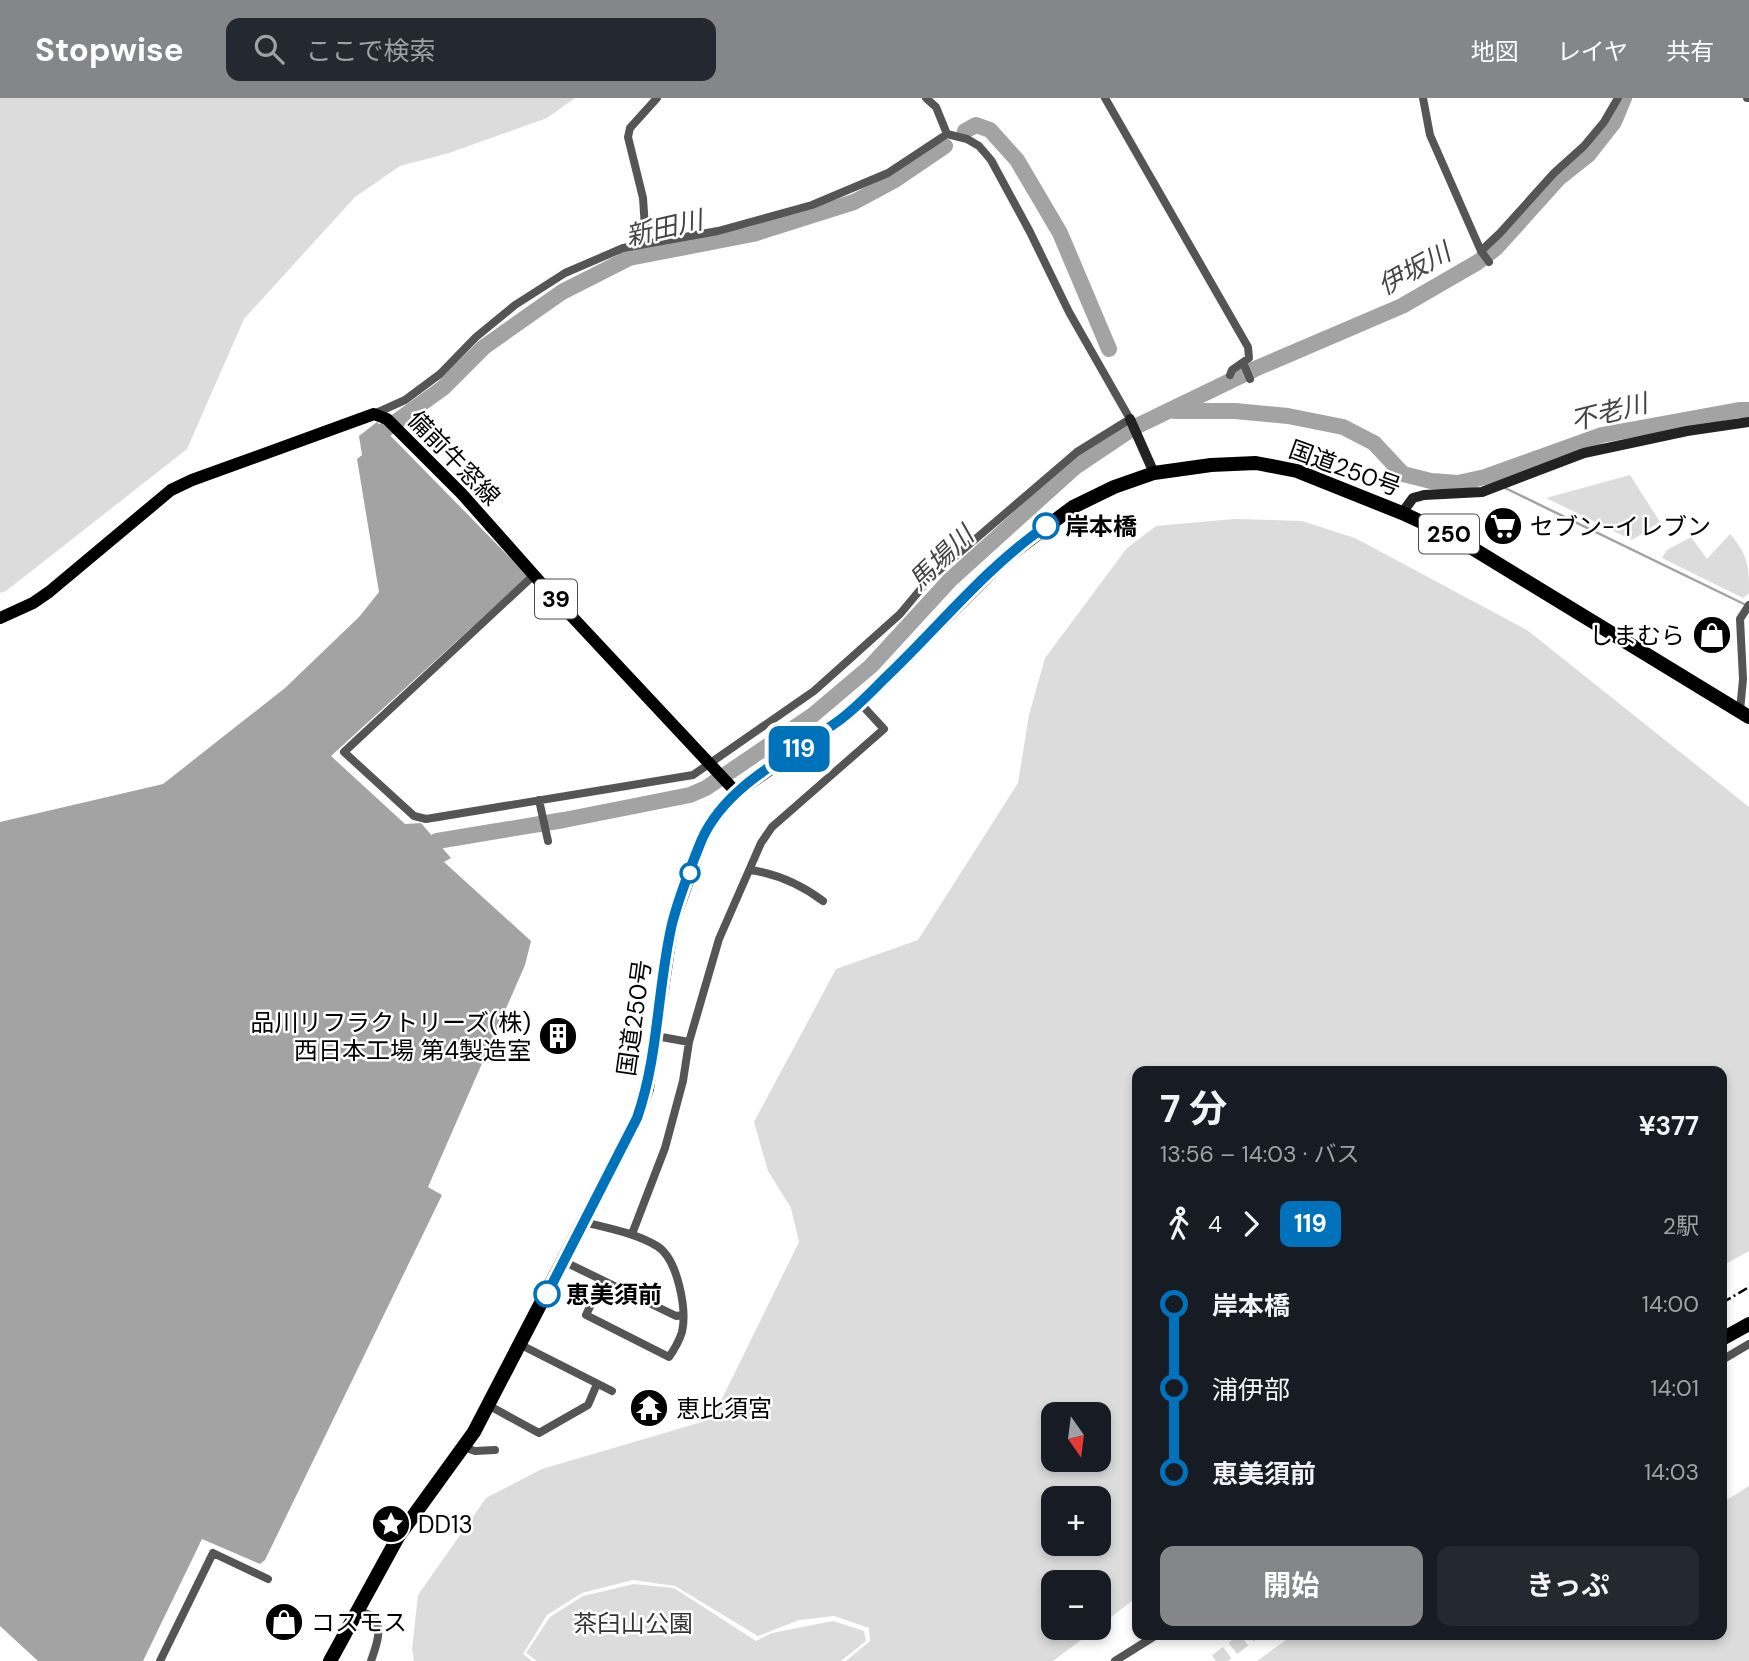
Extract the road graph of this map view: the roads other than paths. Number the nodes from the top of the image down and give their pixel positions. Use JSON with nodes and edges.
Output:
{"nodes":[{"id":1,"x":657,"y":98,"type":"edge"},
{"id":2,"x":1105,"y":98,"type":"edge"},
{"id":3,"x":1423,"y":98,"type":"edge"},
{"id":4,"x":1618,"y":98,"type":"edge"},
{"id":5,"x":930,"y":99,"type":"edge"},
{"id":6,"x":947,"y":134,"type":"junction"},
{"id":7,"x":646,"y":243,"type":"junction"},
{"id":8,"x":1230,"y":374,"type":"dead end"},
{"id":9,"x":378,"y":415,"type":"junction"},
{"id":10,"x":1131,"y":421,"type":"junction"},
{"id":11,"x":1749,"y":422,"type":"edge"},
{"id":12,"x":1154,"y":474,"type":"junction"},
{"id":13,"x":1402,"y":513,"type":"junction"},
{"id":14,"x":534,"y":575,"type":"junction"},
{"id":15,"x":1748,"y":607,"type":"edge"},
{"id":16,"x":0,"y":618,"type":"edge"},
{"id":17,"x":860,"y":703,"type":"junction"},
{"id":18,"x":1744,"y":714,"type":"edge"},
{"id":19,"x":711,"y":766,"type":"junction"},
{"id":20,"x":733,"y":790,"type":"junction"},
{"id":21,"x":540,"y":802,"type":"junction"},
{"id":22,"x":548,"y":841,"type":"dead end"},
{"id":23,"x":750,"y":870,"type":"junction"},
{"id":24,"x":823,"y":901,"type":"dead end"},
{"id":25,"x":656,"y":1035,"type":"junction"},
{"id":26,"x":689,"y":1042,"type":"junction"},
{"id":27,"x":584,"y":1222,"type":"junction"},
{"id":28,"x":632,"y":1234,"type":"junction"},
{"id":29,"x":564,"y":1261,"type":"junction"},
{"id":30,"x":602,"y":1282,"type":"junction"},
{"id":31,"x":683,"y":1315,"type":"junction"},
{"id":32,"x":1749,"y":1324,"type":"edge"},
{"id":33,"x":1727,"y":1336,"type":"edge"},
{"id":34,"x":1749,"y":1344,"type":"edge"},
{"id":35,"x":521,"y":1345,"type":"junction"},
{"id":36,"x":1727,"y":1357,"type":"edge"},
{"id":37,"x":597,"y":1384,"type":"junction"},
{"id":38,"x":612,"y":1391,"type":"dead end"},
{"id":39,"x":488,"y":1405,"type":"junction"},
{"id":40,"x":463,"y":1447,"type":"junction"},
{"id":41,"x":495,"y":1450,"type":"dead end"},
{"id":42,"x":268,"y":1579,"type":"dead end"},
{"id":43,"x":357,"y":1610,"type":"junction"},
{"id":44,"x":1148,"y":1640,"type":"edge"},
{"id":45,"x":160,"y":1661,"type":"edge"},
{"id":46,"x":330,"y":1661,"type":"edge"},
{"id":47,"x":371,"y":1661,"type":"edge"},
{"id":48,"x":1115,"y":1661,"type":"edge"}],
"edges":[{"from":1,"to":7,"type":"street"},
{"from":2,"to":8,"type":"street"},
{"from":3,"to":4,"type":"street"},
{"from":5,"to":6,"type":"street"},
{"from":6,"to":7,"type":"street"},
{"from":6,"to":10,"type":"street"},
{"from":7,"to":9,"type":"street"},
{"from":9,"to":14,"type":"main road","name":"備前牛窓線","number":"39"},
{"from":9,"to":16,"type":"main road","name":"備前牛窓線"},
{"from":10,"to":12,"type":"main road"},
{"from":10,"to":19,"type":"street"},
{"from":11,"to":13,"type":"main road"},
{"from":12,"to":13,"type":"highway","name":"国道250号","number":"250"},
{"from":12,"to":17,"type":"highway","name":"国道250号","number":"250"},
{"from":13,"to":18,"type":"highway","name":"国道250号","number":"250"},
{"from":14,"to":19,"type":"main road","name":"備前牛窓線","number":"39"},
{"from":14,"to":21,"type":"street"},
{"from":15,"to":18,"type":"street"},
{"from":17,"to":20,"type":"highway","name":"国道250号","number":"250"},
{"from":17,"to":23,"type":"street"},
{"from":19,"to":20,"type":"main road","name":"備前牛窓線","number":"39"},
{"from":19,"to":21,"type":"street"},
{"from":20,"to":25,"type":"highway","name":"国道250号","number":"250"},
{"from":21,"to":22,"type":"street"},
{"from":23,"to":24,"type":"street"},
{"from":23,"to":26,"type":"street"},
{"from":25,"to":26,"type":"street"},
{"from":25,"to":27,"type":"highway","name":"国道250号","number":"250"},
{"from":26,"to":28,"type":"street"},
{"from":27,"to":28,"type":"street"},
{"from":27,"to":29,"type":"highway","name":"国道250号","number":"250"},
{"from":28,"to":31,"type":"street"},
{"from":29,"to":30,"type":"street"},
{"from":29,"to":35,"type":"highway","name":"国道250号","number":"250"},
{"from":30,"to":31,"type":"street"},
{"from":30,"to":31,"type":"street"},
{"from":32,"to":33,"type":"highway"},
{"from":34,"to":36,"type":"street"},
{"from":35,"to":37,"type":"street"},
{"from":35,"to":39,"type":"highway","name":"国道250号","number":"250"},
{"from":37,"to":38,"type":"street"},
{"from":37,"to":39,"type":"street"},
{"from":39,"to":40,"type":"highway","name":"国道250号","number":"250"},
{"from":40,"to":41,"type":"street"},
{"from":40,"to":43,"type":"highway","name":"国道250号","number":"250"},
{"from":42,"to":45,"type":"street"},
{"from":43,"to":46,"type":"highway","name":"国道250号","number":"250"},
{"from":43,"to":47,"type":"street"},
{"from":44,"to":48,"type":"street"}]}
